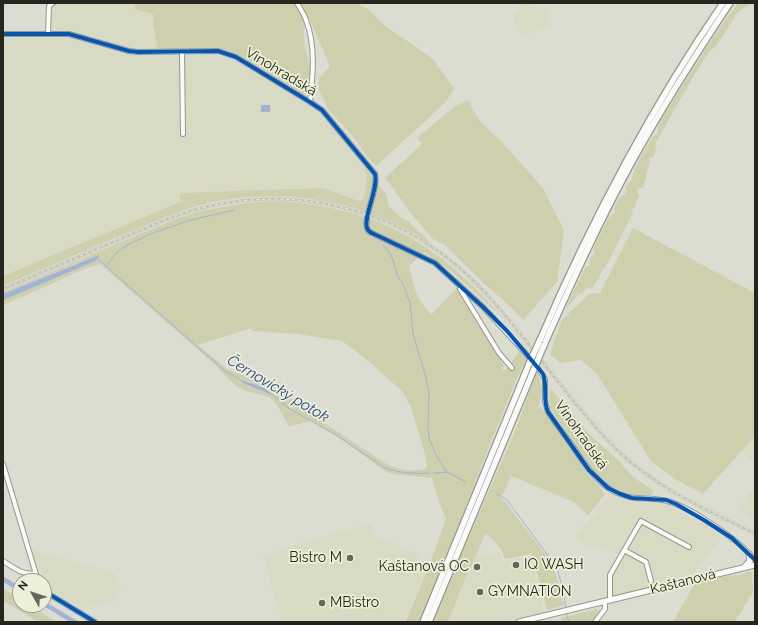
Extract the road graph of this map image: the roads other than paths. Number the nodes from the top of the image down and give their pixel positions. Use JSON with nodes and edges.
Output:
{"nodes":[{"id":1,"x":54,"y":3,"type":"edge"},
{"id":2,"x":297,"y":3,"type":"edge"},
{"id":3,"x":723,"y":3,"type":"edge"},
{"id":4,"x":730,"y":3,"type":"edge"},
{"id":5,"x":734,"y":3,"type":"edge"},
{"id":6,"x":717,"y":23,"type":"junction"},
{"id":7,"x":48,"y":33,"type":"junction"},
{"id":8,"x":3,"y":34,"type":"edge"},
{"id":9,"x":182,"y":52,"type":"junction"},
{"id":10,"x":310,"y":102,"type":"junction"},
{"id":11,"x":184,"y":134,"type":"dead end"},
{"id":12,"x":457,"y":283,"type":"junction"},
{"id":13,"x":483,"y":307,"type":"junction"},
{"id":14,"x":475,"y":312,"type":"junction"},
{"id":15,"x":528,"y":356,"type":"dead end"},
{"id":16,"x":512,"y":368,"type":"dead end"},
{"id":17,"x":536,"y":368,"type":"junction"},
{"id":18,"x":3,"y":464,"type":"edge"},
{"id":19,"x":689,"y":547,"type":"dead end"},
{"id":20,"x":624,"y":550,"type":"junction"},
{"id":21,"x":749,"y":554,"type":"junction"},
{"id":22,"x":755,"y":560,"type":"edge"},
{"id":23,"x":3,"y":561,"type":"edge"},
{"id":24,"x":755,"y":565,"type":"edge"},
{"id":25,"x":743,"y":568,"type":"junction"},
{"id":26,"x":24,"y":573,"type":"edge"},
{"id":27,"x":35,"y":573,"type":"edge"},
{"id":28,"x":652,"y":581,"type":"dead end"},
{"id":29,"x":52,"y":596,"type":"edge"},
{"id":30,"x":608,"y":601,"type":"junction"},
{"id":31,"x":95,"y":622,"type":"edge"},
{"id":32,"x":423,"y":622,"type":"edge"},
{"id":33,"x":429,"y":622,"type":"edge"},
{"id":34,"x":519,"y":622,"type":"edge"},
{"id":35,"x":595,"y":622,"type":"edge"}],
"edges":[{"from":1,"to":7,"type":"street"},
{"from":2,"to":10,"type":"street"},
{"from":3,"to":32,"type":"highway","bridge":true},
{"from":4,"to":6,"type":"highway"},
{"from":5,"to":6,"type":"highway"},
{"from":6,"to":17,"type":"highway","bridge":true},
{"from":7,"to":8,"type":"street","name":"Vinohradská"},
{"from":7,"to":9,"type":"street","name":"Vinohradská"},
{"from":9,"to":10,"type":"street","name":"Vinohradská"},
{"from":9,"to":11,"type":"street"},
{"from":10,"to":12,"type":"street","name":"Vinohradská"},
{"from":12,"to":13,"type":"street","name":"Vinohradská"},
{"from":12,"to":14,"type":"street","name":"Vinohradská"},
{"from":13,"to":14,"type":"street"},
{"from":13,"to":15,"type":"street","name":"Vinohradská"},
{"from":14,"to":16,"type":"street","name":"Vinohradská"},
{"from":17,"to":21,"type":"street","name":"Vinohradská"},
{"from":17,"to":33,"type":"highway"},
{"from":18,"to":27,"type":"street"},
{"from":19,"to":20,"type":"street"},
{"from":20,"to":28,"type":"street"},
{"from":20,"to":30,"type":"street"},
{"from":21,"to":22,"type":"street","name":"Vinohradská"},
{"from":21,"to":25,"type":"main road"},
{"from":23,"to":26,"type":"street"},
{"from":24,"to":25,"type":"main road","name":"Kaštanová"},
{"from":25,"to":30,"type":"main road","name":"Kaštanová"},
{"from":29,"to":31,"type":"street"},
{"from":30,"to":34,"type":"main road","name":"Kaštanová"},
{"from":30,"to":35,"type":"street"}]}
